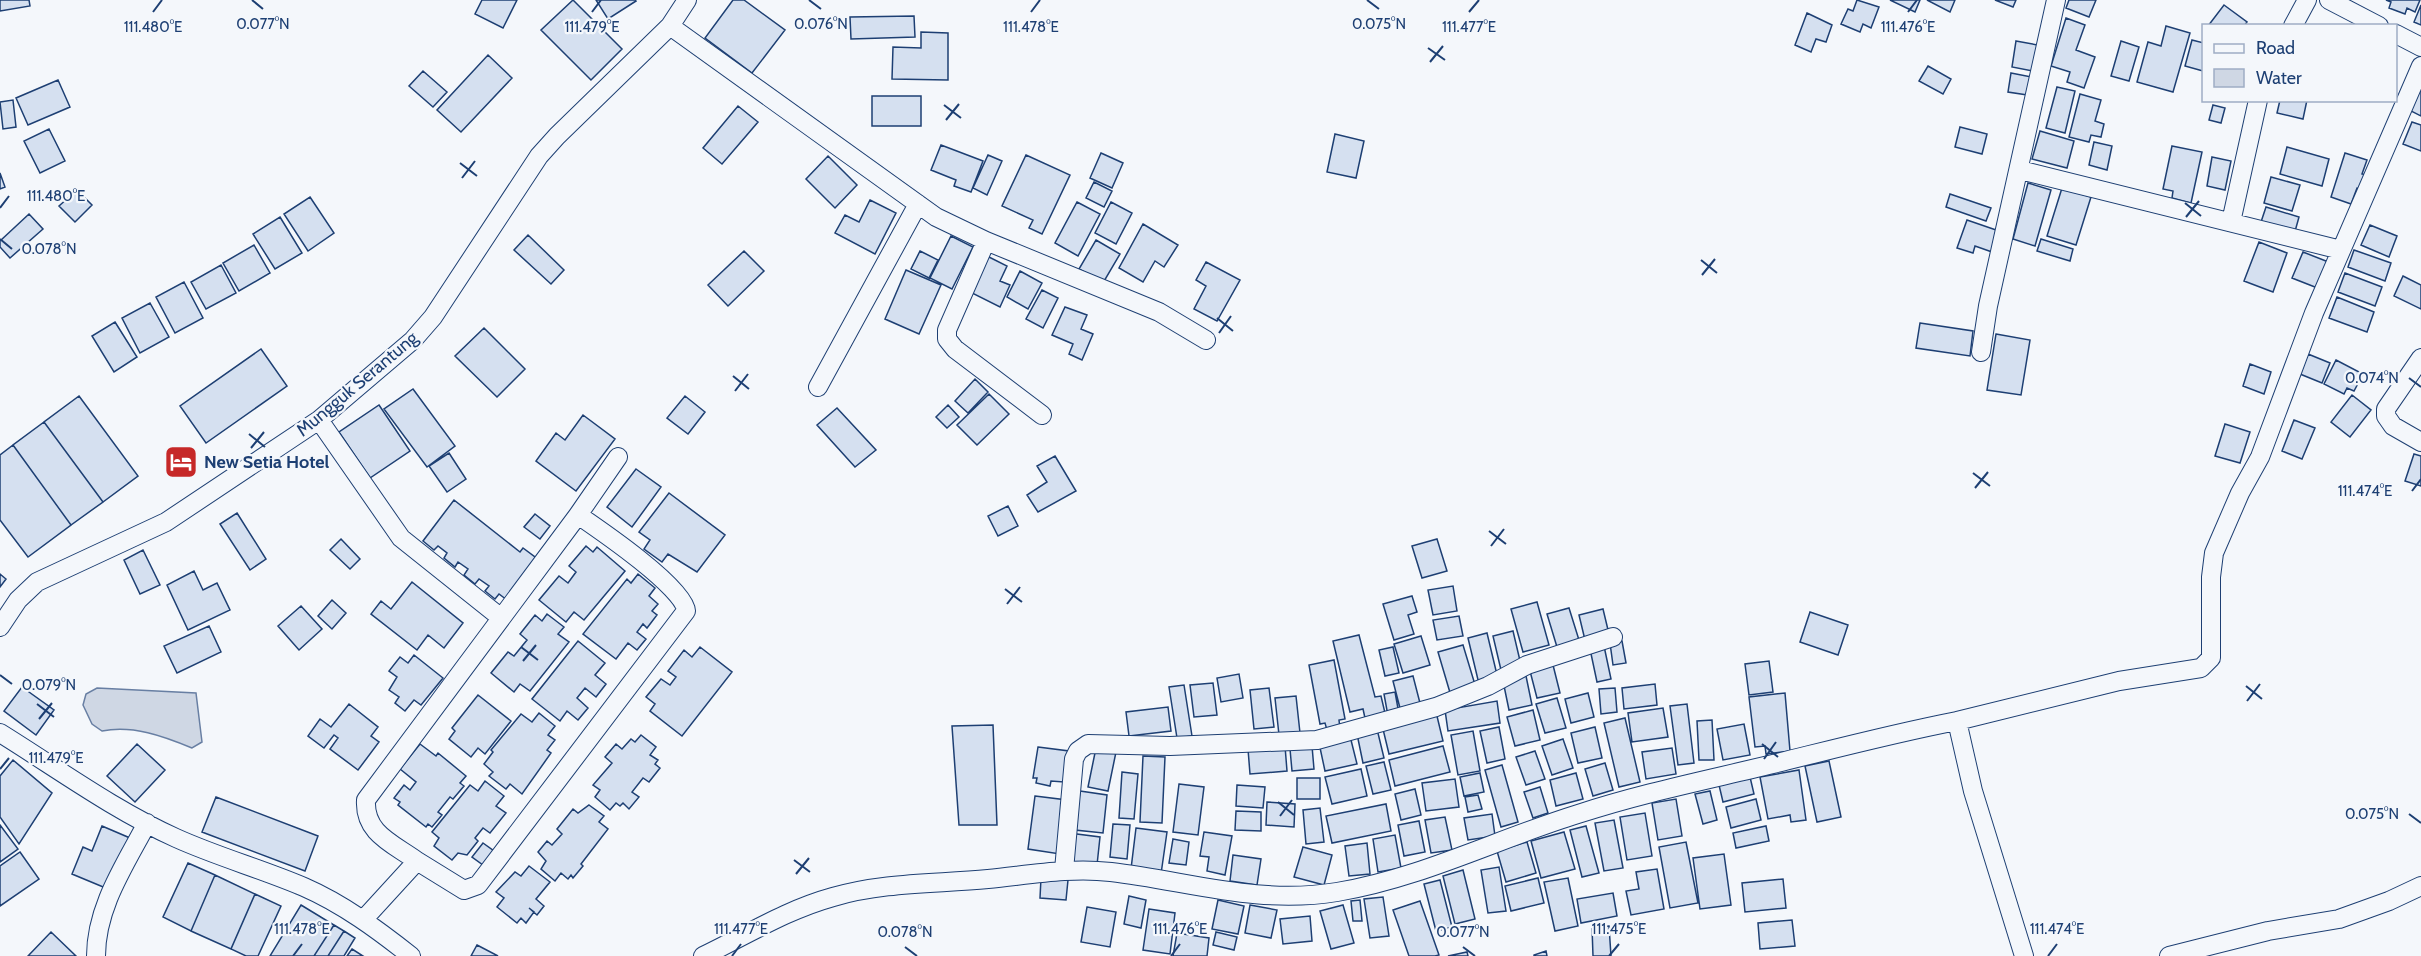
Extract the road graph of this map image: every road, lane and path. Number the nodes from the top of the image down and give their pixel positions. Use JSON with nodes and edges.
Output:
{"nodes":[{"id":1,"x":687,"y":0,"type":"edge"},
{"id":2,"x":2056,"y":0,"type":"edge"},
{"id":3,"x":2307,"y":0,"type":"edge"},
{"id":4,"x":2329,"y":0,"type":"edge"},
{"id":5,"x":2294,"y":24,"type":"edge"},
{"id":6,"x":2375,"y":24,"type":"edge"},
{"id":7,"x":670,"y":26,"type":"junction"},
{"id":8,"x":2397,"y":35,"type":"edge"},
{"id":9,"x":2421,"y":47,"type":"edge"},
{"id":10,"x":2421,"y":66,"type":"edge"},
{"id":11,"x":2258,"y":102,"type":"edge"},
{"id":12,"x":2019,"y":170,"type":"junction"},
{"id":13,"x":918,"y":204,"type":"junction"},
{"id":14,"x":2230,"y":222,"type":"junction"},
{"id":15,"x":986,"y":241,"type":"junction"},
{"id":16,"x":2341,"y":250,"type":"junction"},
{"id":17,"x":1206,"y":340,"type":"dead end"},
{"id":18,"x":1981,"y":352,"type":"dead end"},
{"id":19,"x":2421,"y":358,"type":"edge"},
{"id":20,"x":819,"y":387,"type":"dead end"},
{"id":21,"x":1042,"y":416,"type":"dead end"},
{"id":22,"x":320,"y":420,"type":"junction"},
{"id":23,"x":2421,"y":442,"type":"edge"},
{"id":24,"x":618,"y":457,"type":"dead end"},
{"id":25,"x":579,"y":515,"type":"junction"},
{"id":26,"x":500,"y":617,"type":"junction"},
{"id":27,"x":0,"y":627,"type":"edge"},
{"id":28,"x":1614,"y":637,"type":"dead end"},
{"id":29,"x":1957,"y":721,"type":"junction"},
{"id":30,"x":0,"y":734,"type":"edge"},
{"id":31,"x":147,"y":823,"type":"junction"},
{"id":32,"x":417,"y":861,"type":"junction"},
{"id":33,"x":1065,"y":870,"type":"junction"},
{"id":34,"x":2421,"y":886,"type":"edge"},
{"id":35,"x":363,"y":920,"type":"junction"},
{"id":36,"x":96,"y":956,"type":"edge"},
{"id":37,"x":411,"y":956,"type":"edge"},
{"id":38,"x":703,"y":956,"type":"edge"},
{"id":39,"x":2024,"y":956,"type":"edge"},
{"id":40,"x":2169,"y":956,"type":"edge"}],
"edges":[{"from":1,"to":7,"type":"street","name":"Mungguk Serantung"},
{"from":2,"to":12,"type":"street"},
{"from":3,"to":5,"type":"street"},
{"from":4,"to":6,"type":"street"},
{"from":7,"to":13,"type":"street"},
{"from":7,"to":22,"type":"street","name":"Mungguk Serantung"},
{"from":8,"to":9,"type":"street"},
{"from":10,"to":16,"type":"street"},
{"from":11,"to":14,"type":"street"},
{"from":12,"to":14,"type":"street"},
{"from":12,"to":18,"type":"street"},
{"from":13,"to":15,"type":"street"},
{"from":13,"to":20,"type":"street"},
{"from":14,"to":16,"type":"street"},
{"from":15,"to":17,"type":"street"},
{"from":15,"to":21,"type":"street"},
{"from":16,"to":29,"type":"street"},
{"from":19,"to":23,"type":"street"},
{"from":22,"to":26,"type":"street"},
{"from":22,"to":27,"type":"street","name":"Mungguk Serantung"},
{"from":24,"to":25,"type":"street"},
{"from":25,"to":26,"type":"street"},
{"from":25,"to":32,"type":"street"},
{"from":26,"to":32,"type":"street"},
{"from":28,"to":33,"type":"street"},
{"from":29,"to":33,"type":"street"},
{"from":29,"to":39,"type":"street"},
{"from":30,"to":31,"type":"street"},
{"from":31,"to":35,"type":"street"},
{"from":31,"to":36,"type":"street"},
{"from":32,"to":35,"type":"street"},
{"from":33,"to":38,"type":"street"},
{"from":34,"to":40,"type":"street"},
{"from":35,"to":37,"type":"street"}]}
